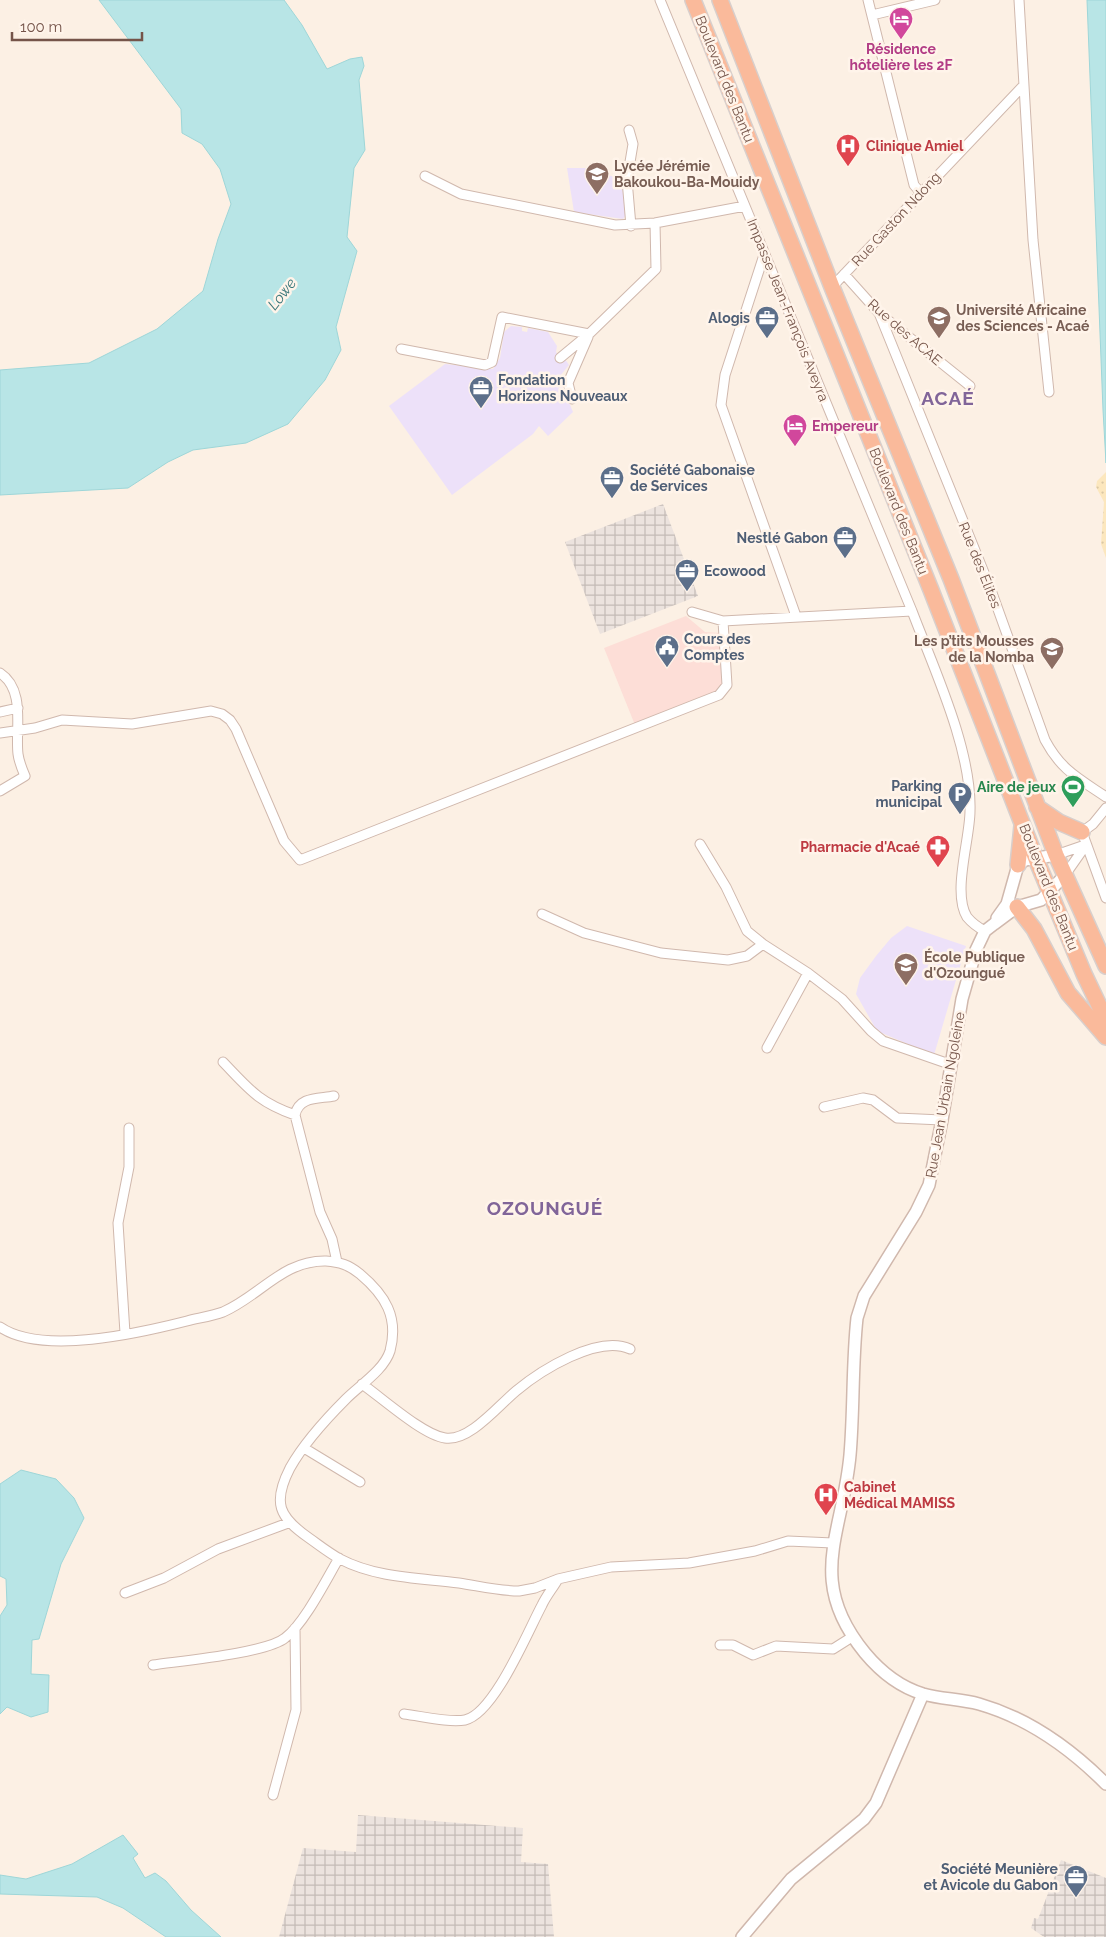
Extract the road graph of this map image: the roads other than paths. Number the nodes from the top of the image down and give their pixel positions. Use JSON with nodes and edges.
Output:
{"nodes":[{"id":1,"x":660,"y":0,"type":"edge"},
{"id":2,"x":693,"y":0,"type":"edge"},
{"id":3,"x":720,"y":0,"type":"edge"},
{"id":4,"x":868,"y":0,"type":"edge"},
{"id":5,"x":935,"y":0,"type":"edge"},
{"id":6,"x":1019,"y":0,"type":"edge"},
{"id":7,"x":872,"y":15,"type":"junction"},
{"id":8,"x":1022,"y":87,"type":"junction"},
{"id":9,"x":629,"y":130,"type":"dead end"},
{"id":10,"x":425,"y":176,"type":"dead end"},
{"id":11,"x":921,"y":193,"type":"junction"},
{"id":12,"x":745,"y":206,"type":"junction"},
{"id":13,"x":655,"y":223,"type":"junction"},
{"id":14,"x":630,"y":226,"type":"junction"},
{"id":15,"x":764,"y":255,"type":"junction"},
{"id":16,"x":844,"y":274,"type":"junction"},
{"id":17,"x":832,"y":287,"type":"junction"},
{"id":18,"x":879,"y":314,"type":"junction"},
{"id":19,"x":589,"y":334,"type":"junction"},
{"id":20,"x":401,"y":349,"type":"dead end"},
{"id":21,"x":560,"y":358,"type":"dead end"},
{"id":22,"x":970,"y":386,"type":"dead end"},
{"id":23,"x":1049,"y":392,"type":"dead end"},
{"id":24,"x":572,"y":399,"type":"dead end"},
{"id":25,"x":912,"y":611,"type":"junction"},
{"id":26,"x":692,"y":612,"type":"dead end"},
{"id":27,"x":796,"y":616,"type":"junction"},
{"id":28,"x":723,"y":621,"type":"junction"},
{"id":29,"x":0,"y":673,"type":"edge"},
{"id":30,"x":18,"y":708,"type":"junction"},
{"id":31,"x":0,"y":712,"type":"edge"},
{"id":32,"x":17,"y":731,"type":"junction"},
{"id":33,"x":0,"y":733,"type":"edge"},
{"id":34,"x":0,"y":791,"type":"edge"},
{"id":35,"x":1106,"y":797,"type":"edge"},
{"id":36,"x":1037,"y":807,"type":"junction"},
{"id":37,"x":1106,"y":808,"type":"edge"},
{"id":38,"x":1022,"y":819,"type":"junction"},
{"id":39,"x":1084,"y":838,"type":"junction"},
{"id":40,"x":700,"y":844,"type":"dead end"},
{"id":41,"x":1056,"y":855,"type":"junction"},
{"id":42,"x":1036,"y":858,"type":"junction"},
{"id":43,"x":1018,"y":865,"type":"junction"},
{"id":44,"x":1065,"y":875,"type":"junction"},
{"id":45,"x":1050,"y":891,"type":"junction"},
{"id":46,"x":1106,"y":898,"type":"edge"},
{"id":47,"x":1017,"y":907,"type":"junction"},
{"id":48,"x":542,"y":914,"type":"dead end"},
{"id":49,"x":989,"y":928,"type":"junction"},
{"id":50,"x":762,"y":944,"type":"junction"},
{"id":51,"x":1106,"y":966,"type":"edge"},
{"id":52,"x":808,"y":973,"type":"junction"},
{"id":53,"x":1106,"y":1020,"type":"edge"},
{"id":54,"x":1106,"y":1037,"type":"edge"},
{"id":55,"x":767,"y":1048,"type":"dead end"},
{"id":56,"x":224,"y":1062,"type":"dead end"},
{"id":57,"x":952,"y":1065,"type":"junction"},
{"id":58,"x":334,"y":1096,"type":"dead end"},
{"id":59,"x":824,"y":1107,"type":"dead end"},
{"id":60,"x":295,"y":1115,"type":"junction"},
{"id":61,"x":942,"y":1120,"type":"junction"},
{"id":62,"x":129,"y":1128,"type":"dead end"},
{"id":63,"x":337,"y":1262,"type":"junction"},
{"id":64,"x":0,"y":1327,"type":"edge"},
{"id":65,"x":126,"y":1334,"type":"junction"},
{"id":66,"x":630,"y":1350,"type":"dead end"},
{"id":67,"x":362,"y":1384,"type":"junction"},
{"id":68,"x":304,"y":1448,"type":"junction"},
{"id":69,"x":360,"y":1482,"type":"dead end"},
{"id":70,"x":288,"y":1523,"type":"junction"},
{"id":71,"x":833,"y":1543,"type":"junction"},
{"id":72,"x":339,"y":1558,"type":"junction"},
{"id":73,"x":558,"y":1579,"type":"junction"},
{"id":74,"x":125,"y":1593,"type":"dead end"},
{"id":75,"x":295,"y":1628,"type":"junction"},
{"id":76,"x":852,"y":1637,"type":"junction"},
{"id":77,"x":720,"y":1645,"type":"dead end"},
{"id":78,"x":153,"y":1665,"type":"dead end"},
{"id":79,"x":923,"y":1694,"type":"junction"},
{"id":80,"x":404,"y":1714,"type":"dead end"},
{"id":81,"x":1106,"y":1784,"type":"edge"},
{"id":82,"x":273,"y":1795,"type":"dead end"},
{"id":83,"x":742,"y":1937,"type":"edge"}],
"edges":[{"from":1,"to":12,"type":"street","name":"Impasse Jean-François Aveyra"},
{"from":2,"to":38,"type":"highway","name":"Boulevard des Bantu"},
{"from":3,"to":17,"type":"highway","name":"Boulevard des Bantu"},
{"from":4,"to":7,"type":"street"},
{"from":5,"to":7,"type":"street"},
{"from":6,"to":8,"type":"street"},
{"from":7,"to":11,"type":"street"},
{"from":8,"to":11,"type":"street","name":"Rue Gaston Ndong"},
{"from":8,"to":23,"type":"street"},
{"from":9,"to":14,"type":"street"},
{"from":10,"to":14,"type":"street"},
{"from":11,"to":16,"type":"street","name":"Rue Gaston Ndong"},
{"from":12,"to":13,"type":"street"},
{"from":12,"to":15,"type":"street","name":"Impasse Jean-François Aveyra"},
{"from":13,"to":14,"type":"street"},
{"from":13,"to":19,"type":"street"},
{"from":15,"to":25,"type":"street","name":"Impasse Jean-François Aveyra"},
{"from":15,"to":27,"type":"street"},
{"from":16,"to":17,"type":"street","name":"Rue Gaston Ndong"},
{"from":16,"to":18,"type":"street","name":"Rue des ACAE"},
{"from":17,"to":36,"type":"highway","name":"Boulevard des Bantu"},
{"from":18,"to":22,"type":"street","name":"Rue des ACAE"},
{"from":18,"to":35,"type":"street","name":"Rue des Élites"},
{"from":19,"to":20,"type":"street"},
{"from":19,"to":21,"type":"street"},
{"from":19,"to":24,"type":"street"},
{"from":25,"to":27,"type":"street"},
{"from":25,"to":49,"type":"street","name":"Impasse Jean-François Aveyra"},
{"from":26,"to":28,"type":"street"},
{"from":27,"to":28,"type":"street"},
{"from":28,"to":32,"type":"street"},
{"from":29,"to":30,"type":"street"},
{"from":30,"to":31,"type":"street"},
{"from":30,"to":32,"type":"street"},
{"from":32,"to":33,"type":"street"},
{"from":32,"to":34,"type":"street"},
{"from":36,"to":39,"type":"highway"},
{"from":36,"to":41,"type":"highway","name":"Boulevard des Bantu"},
{"from":37,"to":39,"type":"street"},
{"from":38,"to":42,"type":"highway","name":"Boulevard des Bantu"},
{"from":38,"to":43,"type":"highway"},
{"from":39,"to":41,"type":"street"},
{"from":39,"to":44,"type":"street"},
{"from":39,"to":46,"type":"street"},
{"from":40,"to":50,"type":"street"},
{"from":41,"to":42,"type":"street"},
{"from":41,"to":44,"type":"highway","name":"Boulevard des Bantu"},
{"from":42,"to":43,"type":"street"},
{"from":42,"to":45,"type":"highway","name":"Boulevard des Bantu"},
{"from":43,"to":49,"type":"street","name":"Rue Jean Urbain Ngoleine"},
{"from":44,"to":45,"type":"street"},
{"from":44,"to":51,"type":"highway","name":"Boulevard des Bantu"},
{"from":45,"to":47,"type":"street"},
{"from":45,"to":53,"type":"highway","name":"Boulevard des Bantu"},
{"from":47,"to":49,"type":"street"},
{"from":47,"to":54,"type":"highway"},
{"from":48,"to":50,"type":"street"},
{"from":49,"to":57,"type":"street","name":"Rue Jean Urbain Ngoleine"},
{"from":50,"to":52,"type":"street"},
{"from":52,"to":55,"type":"street"},
{"from":52,"to":57,"type":"street"},
{"from":56,"to":60,"type":"street"},
{"from":57,"to":61,"type":"street","name":"Rue Jean Urbain Ngoleine"},
{"from":58,"to":60,"type":"street"},
{"from":59,"to":61,"type":"street"},
{"from":60,"to":63,"type":"street"},
{"from":61,"to":71,"type":"street","name":"Rue Jean Urbain Ngoleine"},
{"from":62,"to":65,"type":"street"},
{"from":63,"to":65,"type":"street"},
{"from":63,"to":67,"type":"street"},
{"from":64,"to":65,"type":"street"},
{"from":66,"to":67,"type":"street"},
{"from":67,"to":68,"type":"street"},
{"from":68,"to":69,"type":"street"},
{"from":68,"to":70,"type":"street"},
{"from":70,"to":72,"type":"street"},
{"from":70,"to":74,"type":"street"},
{"from":71,"to":73,"type":"street"},
{"from":71,"to":76,"type":"street","name":"Rue Jean Urbain Ngoleine"},
{"from":72,"to":73,"type":"street"},
{"from":72,"to":75,"type":"street"},
{"from":73,"to":80,"type":"street"},
{"from":75,"to":78,"type":"street"},
{"from":75,"to":82,"type":"street"},
{"from":76,"to":77,"type":"street"},
{"from":76,"to":79,"type":"street","name":"Rue Jean Urbain Ngoleine"},
{"from":79,"to":81,"type":"street","name":"Rue Jean Urbain Ngoleine"},
{"from":79,"to":83,"type":"street"}]}
